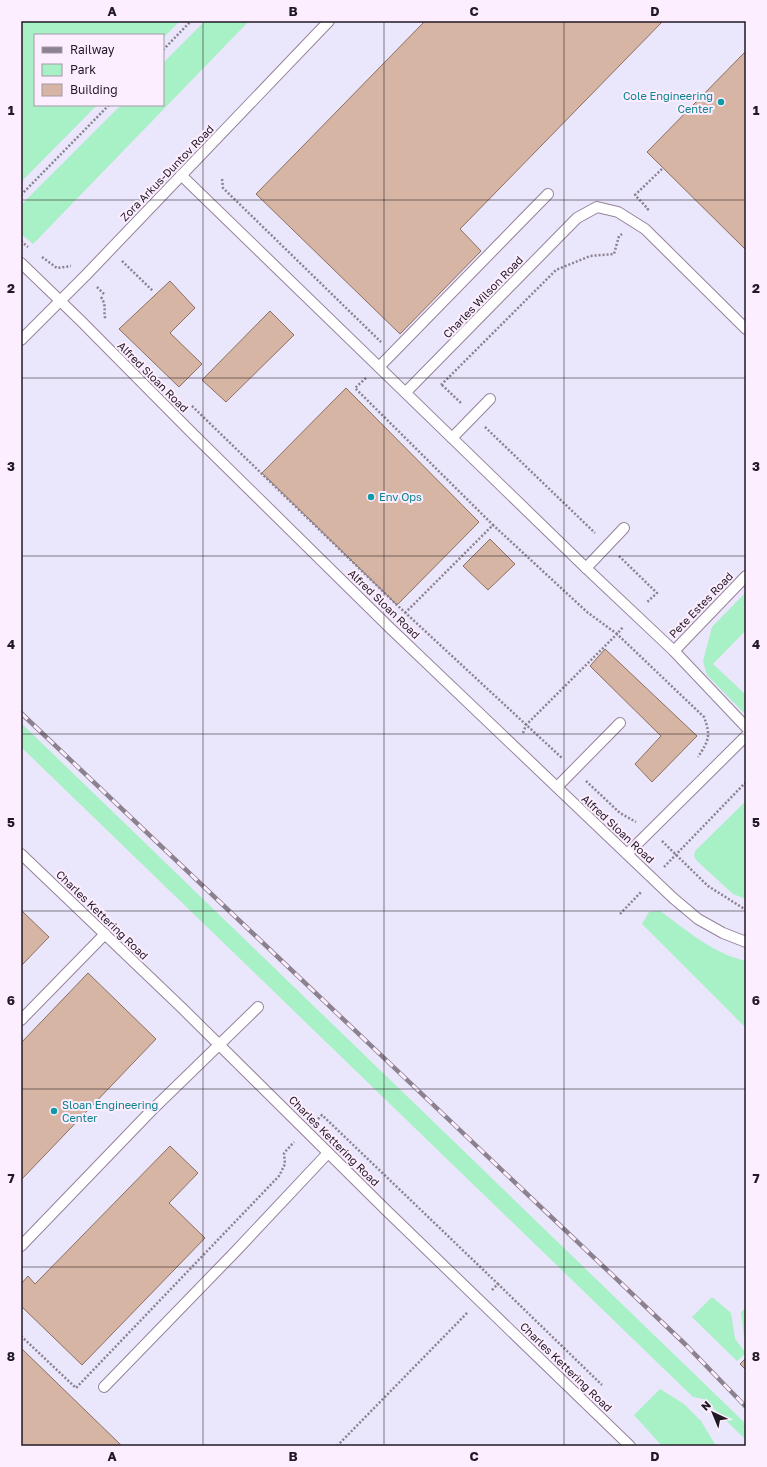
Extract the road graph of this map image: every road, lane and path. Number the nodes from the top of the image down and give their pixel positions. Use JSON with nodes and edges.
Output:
{"nodes":[{"id":1,"x":191,"y":21,"type":"edge"},
{"id":2,"x":329,"y":21,"type":"edge"},
{"id":3,"x":164,"y":49,"type":"edge"},
{"id":4,"x":108,"y":106,"type":"edge"},
{"id":5,"x":181,"y":175,"type":"junction"},
{"id":6,"x":222,"y":179,"type":"dead end"},
{"id":7,"x":548,"y":194,"type":"dead end"},
{"id":8,"x":21,"y":195,"type":"edge"},
{"id":9,"x":110,"y":249,"type":"junction"},
{"id":10,"x":39,"y":255,"type":"dead end"},
{"id":11,"x":21,"y":263,"type":"edge"},
{"id":12,"x":57,"y":268,"type":"dead end"},
{"id":13,"x":153,"y":291,"type":"dead end"},
{"id":14,"x":101,"y":297,"type":"dead end"},
{"id":15,"x":60,"y":301,"type":"junction"},
{"id":16,"x":109,"y":325,"type":"dead end"},
{"id":17,"x":746,"y":329,"type":"edge"},
{"id":18,"x":21,"y":340,"type":"edge"},
{"id":19,"x":392,"y":353,"type":"junction"},
{"id":20,"x":378,"y":367,"type":"junction"},
{"id":21,"x":442,"y":385,"type":"dead end"},
{"id":22,"x":406,"y":392,"type":"junction"},
{"id":23,"x":490,"y":399,"type":"dead end"},
{"id":24,"x":188,"y":402,"type":"dead end"},
{"id":25,"x":474,"y":416,"type":"junction"},
{"id":26,"x":452,"y":438,"type":"junction"},
{"id":27,"x":493,"y":525,"type":"junction"},
{"id":28,"x":624,"y":528,"type":"dead end"},
{"id":29,"x":608,"y":546,"type":"junction"},
{"id":30,"x":586,"y":568,"type":"junction"},
{"id":31,"x":746,"y":576,"type":"edge"},
{"id":32,"x":649,"y":600,"type":"dead end"},
{"id":33,"x":405,"y":612,"type":"junction"},
{"id":34,"x":390,"y":628,"type":"junction"},
{"id":35,"x":617,"y":634,"type":"dead end"},
{"id":36,"x":674,"y":651,"type":"junction"},
{"id":37,"x":620,"y":723,"type":"dead end"},
{"id":38,"x":746,"y":727,"type":"edge"},
{"id":39,"x":746,"y":736,"type":"edge"},
{"id":40,"x":574,"y":770,"type":"junction"},
{"id":41,"x":746,"y":782,"type":"edge"},
{"id":42,"x":557,"y":787,"type":"junction"},
{"id":43,"x":651,"y":830,"type":"junction"},
{"id":44,"x":21,"y":854,"type":"edge"},
{"id":45,"x":627,"y":854,"type":"junction"},
{"id":46,"x":676,"y":855,"type":"junction"},
{"id":47,"x":653,"y":879,"type":"junction"},
{"id":48,"x":746,"y":910,"type":"edge"},
{"id":49,"x":620,"y":914,"type":"dead end"},
{"id":50,"x":105,"y":934,"type":"junction"},
{"id":51,"x":746,"y":942,"type":"edge"},
{"id":52,"x":258,"y":1007,"type":"dead end"},
{"id":53,"x":21,"y":1020,"type":"edge"},
{"id":54,"x":219,"y":1045,"type":"junction"},
{"id":55,"x":328,"y":1153,"type":"junction"},
{"id":56,"x":21,"y":1246,"type":"edge"},
{"id":57,"x":480,"y":1300,"type":"junction"},
{"id":58,"x":602,"y":1385,"type":"dead end"},
{"id":59,"x":104,"y":1387,"type":"dead end"},
{"id":60,"x":337,"y":1446,"type":"edge"},
{"id":61,"x":630,"y":1446,"type":"edge"}],
"edges":[{"from":1,"to":3,"type":"path"},
{"from":2,"to":5,"type":"lane","name":"Zora Arkus-Duntov Road"},
{"from":4,"to":8,"type":"path"},
{"from":5,"to":9,"type":"lane","name":"Zora Arkus-Duntov Road"},
{"from":5,"to":20,"type":"lane"},
{"from":6,"to":19,"type":"path"},
{"from":7,"to":19,"type":"lane"},
{"from":9,"to":13,"type":"path"},
{"from":9,"to":15,"type":"lane","name":"Zora Arkus-Duntov Road"},
{"from":10,"to":12,"type":"path"},
{"from":11,"to":15,"type":"lane","name":"Alfred Sloan Road"},
{"from":14,"to":16,"type":"path"},
{"from":15,"to":18,"type":"lane","name":"Zora Arkus-Duntov Road"},
{"from":15,"to":34,"type":"lane","name":"Alfred Sloan Road"},
{"from":17,"to":22,"type":"lane","name":"Charles Wilson Road"},
{"from":19,"to":20,"type":"lane"},
{"from":20,"to":22,"type":"lane"},
{"from":20,"to":27,"type":"path"},
{"from":21,"to":25,"type":"path"},
{"from":22,"to":26,"type":"lane"},
{"from":23,"to":25,"type":"lane"},
{"from":24,"to":33,"type":"path"},
{"from":25,"to":26,"type":"lane"},
{"from":25,"to":29,"type":"path"},
{"from":26,"to":30,"type":"lane"},
{"from":27,"to":33,"type":"path"},
{"from":27,"to":35,"type":"path"},
{"from":28,"to":29,"type":"lane"},
{"from":29,"to":30,"type":"lane"},
{"from":29,"to":32,"type":"path"},
{"from":30,"to":36,"type":"lane"},
{"from":31,"to":36,"type":"lane","name":"Pete Estes Road"},
{"from":33,"to":34,"type":"path"},
{"from":33,"to":40,"type":"path"},
{"from":34,"to":42,"type":"lane","name":"Alfred Sloan Road"},
{"from":36,"to":38,"type":"lane"},
{"from":37,"to":40,"type":"lane"},
{"from":39,"to":43,"type":"lane"},
{"from":40,"to":42,"type":"lane"},
{"from":40,"to":43,"type":"path"},
{"from":41,"to":46,"type":"path"},
{"from":42,"to":45,"type":"lane","name":"Alfred Sloan Road"},
{"from":43,"to":45,"type":"lane"},
{"from":43,"to":46,"type":"path"},
{"from":44,"to":50,"type":"lane","name":"Charles Kettering Road"},
{"from":45,"to":47,"type":"lane","name":"Alfred Sloan Road"},
{"from":46,"to":47,"type":"path"},
{"from":46,"to":48,"type":"path"},
{"from":47,"to":49,"type":"path"},
{"from":47,"to":51,"type":"lane","name":"Alfred Sloan Road"},
{"from":50,"to":53,"type":"lane"},
{"from":50,"to":54,"type":"lane","name":"Charles Kettering Road"},
{"from":52,"to":54,"type":"lane"},
{"from":54,"to":55,"type":"lane","name":"Charles Kettering Road"},
{"from":54,"to":56,"type":"lane"},
{"from":55,"to":57,"type":"lane","name":"Charles Kettering Road"},
{"from":55,"to":59,"type":"lane"},
{"from":57,"to":58,"type":"path"},
{"from":57,"to":60,"type":"path"},
{"from":57,"to":61,"type":"lane","name":"Charles Kettering Road"}]}
